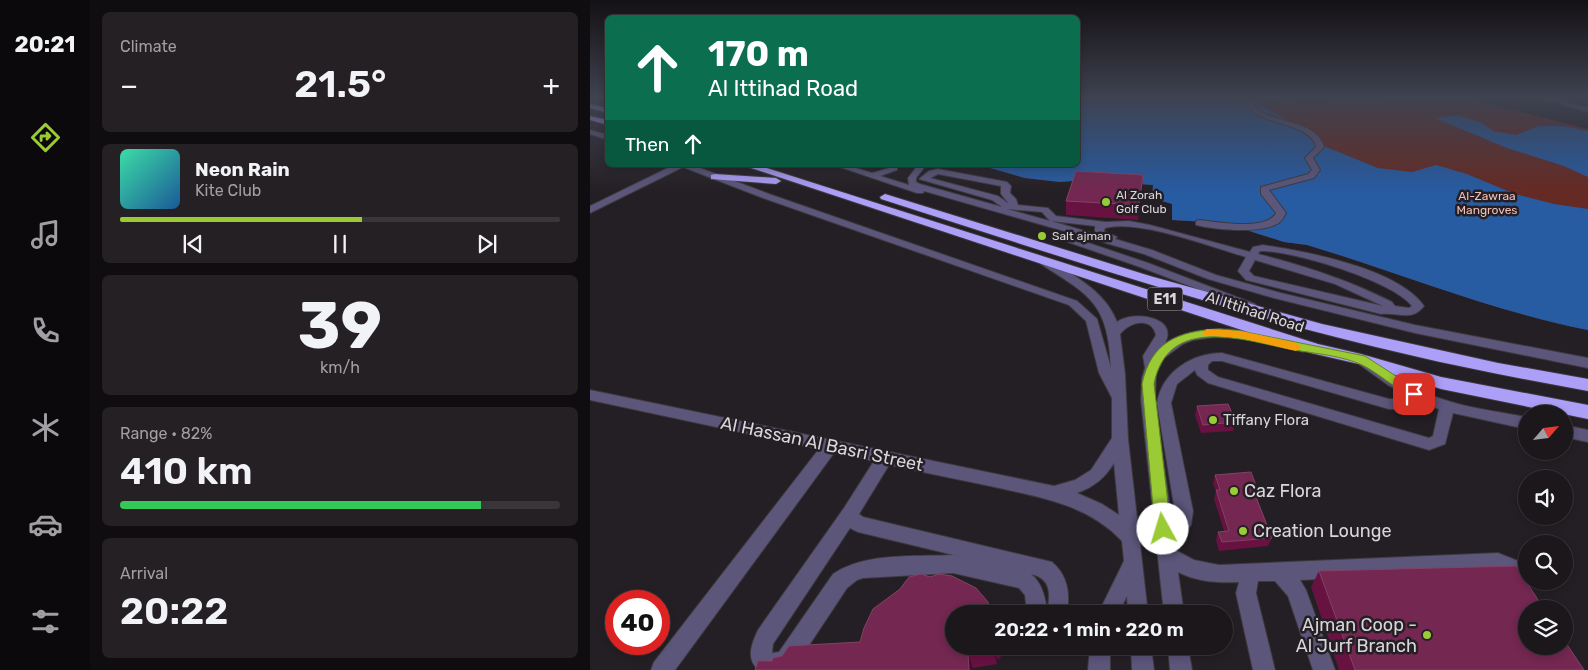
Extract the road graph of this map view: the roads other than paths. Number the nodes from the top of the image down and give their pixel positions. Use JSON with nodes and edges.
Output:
{"nodes":[{"id":1,"x":1302,"y":129,"type":"edge"},
{"id":2,"x":590,"y":132,"type":"edge"},
{"id":3,"x":605,"y":137,"type":"edge"},
{"id":4,"x":676,"y":167,"type":"edge"},
{"id":5,"x":690,"y":167,"type":"edge"},
{"id":6,"x":754,"y":167,"type":"edge"},
{"id":7,"x":788,"y":167,"type":"edge"},
{"id":8,"x":845,"y":167,"type":"edge"},
{"id":9,"x":894,"y":167,"type":"edge"},
{"id":10,"x":895,"y":167,"type":"edge"},
{"id":11,"x":920,"y":167,"type":"edge"},
{"id":12,"x":955,"y":175,"type":"junction"},
{"id":13,"x":874,"y":176,"type":"junction"},
{"id":14,"x":716,"y":177,"type":"junction"},
{"id":15,"x":885,"y":179,"type":"junction"},
{"id":16,"x":982,"y":180,"type":"junction"},
{"id":17,"x":806,"y":183,"type":"junction"},
{"id":18,"x":1004,"y":186,"type":"junction"},
{"id":19,"x":952,"y":187,"type":"junction"},
{"id":20,"x":995,"y":198,"type":"junction"},
{"id":21,"x":983,"y":200,"type":"junction"},
{"id":22,"x":966,"y":208,"type":"junction"},
{"id":23,"x":590,"y":210,"type":"edge"},
{"id":24,"x":1006,"y":210,"type":"junction"},
{"id":25,"x":1199,"y":223,"type":"dead end"},
{"id":26,"x":1103,"y":224,"type":"junction"},
{"id":27,"x":1153,"y":249,"type":"dead end"},
{"id":28,"x":1252,"y":256,"type":"junction"},
{"id":29,"x":1038,"y":258,"type":"junction"},
{"id":30,"x":1390,"y":308,"type":"junction"},
{"id":31,"x":1274,"y":315,"type":"junction"},
{"id":32,"x":1114,"y":334,"type":"junction"},
{"id":33,"x":1316,"y":349,"type":"junction"},
{"id":34,"x":1204,"y":359,"type":"junction"},
{"id":35,"x":1361,"y":359,"type":"junction"},
{"id":36,"x":1588,"y":363,"type":"edge"},
{"id":37,"x":1151,"y":367,"type":"junction"},
{"id":38,"x":1588,"y":385,"type":"edge"},
{"id":39,"x":590,"y":395,"type":"edge"},
{"id":40,"x":1118,"y":396,"type":"junction"},
{"id":41,"x":1428,"y":400,"type":"junction"},
{"id":42,"x":1447,"y":406,"type":"junction"},
{"id":43,"x":1588,"y":412,"type":"edge"},
{"id":44,"x":1518,"y":421,"type":"edge"},
{"id":45,"x":1573,"y":433,"type":"edge"},
{"id":46,"x":1588,"y":436,"type":"edge"},
{"id":47,"x":1120,"y":438,"type":"junction"},
{"id":48,"x":830,"y":446,"type":"junction"},
{"id":49,"x":885,"y":457,"type":"junction"},
{"id":50,"x":1054,"y":493,"type":"junction"},
{"id":51,"x":850,"y":513,"type":"junction"},
{"id":52,"x":1131,"y":538,"type":"junction"},
{"id":53,"x":1165,"y":552,"type":"junction"},
{"id":54,"x":1133,"y":562,"type":"junction"},
{"id":55,"x":1279,"y":571,"type":"junction"},
{"id":56,"x":1252,"y":572,"type":"junction"},
{"id":57,"x":1533,"y":593,"type":"edge"},
{"id":58,"x":1036,"y":605,"type":"edge"},
{"id":59,"x":1058,"y":605,"type":"edge"},
{"id":60,"x":1112,"y":605,"type":"edge"},
{"id":61,"x":1137,"y":605,"type":"edge"},
{"id":62,"x":1173,"y":605,"type":"edge"},
{"id":63,"x":1100,"y":655,"type":"edge"},
{"id":64,"x":1142,"y":655,"type":"edge"},
{"id":65,"x":1179,"y":655,"type":"edge"},
{"id":66,"x":769,"y":668,"type":"edge"},
{"id":67,"x":662,"y":670,"type":"edge"},
{"id":68,"x":1099,"y":670,"type":"edge"},
{"id":69,"x":1144,"y":670,"type":"edge"},
{"id":70,"x":1181,"y":670,"type":"edge"},
{"id":71,"x":1264,"y":670,"type":"edge"},
{"id":72,"x":1324,"y":670,"type":"edge"}],
"edges":[{"from":1,"to":25,"type":"street"},
{"from":2,"to":3,"type":"street"},
{"from":4,"to":23,"type":"street"},
{"from":5,"to":14,"type":"street"},
{"from":6,"to":17,"type":"highway","name":"Al Ittihad Road","number":"E11"},
{"from":7,"to":31,"type":"highway","name":"Al Ittihad Road","number":"E11"},
{"from":8,"to":13,"type":"street"},
{"from":9,"to":13,"type":"street"},
{"from":10,"to":15,"type":"street"},
{"from":11,"to":21,"type":"street"},
{"from":12,"to":16,"type":"street"},
{"from":12,"to":19,"type":"street"},
{"from":12,"to":19,"type":"street"},
{"from":13,"to":15,"type":"street"},
{"from":14,"to":17,"type":"highway"},
{"from":14,"to":40,"type":"street"},
{"from":15,"to":22,"type":"street"},
{"from":16,"to":18,"type":"street"},
{"from":16,"to":19,"type":"street"},
{"from":16,"to":19,"type":"street"},
{"from":17,"to":29,"type":"highway","name":"Al Ittihad Road","number":"E11"},
{"from":18,"to":20,"type":"street"},
{"from":18,"to":21,"type":"street"},
{"from":18,"to":24,"type":"street"},
{"from":19,"to":21,"type":"street"},
{"from":20,"to":21,"type":"street"},
{"from":20,"to":24,"type":"street"},
{"from":21,"to":22,"type":"street"},
{"from":21,"to":24,"type":"street"},
{"from":22,"to":24,"type":"street"},
{"from":24,"to":26,"type":"street"},
{"from":24,"to":31,"type":"street"},
{"from":24,"to":36,"type":"street"},
{"from":26,"to":27,"type":"street"},
{"from":26,"to":28,"type":"street"},
{"from":28,"to":30,"type":"street"},
{"from":28,"to":30,"type":"street"},
{"from":28,"to":30,"type":"street"},
{"from":29,"to":32,"type":"street"},
{"from":29,"to":33,"type":"highway","name":"Al Ittihad Road","number":"E11"},
{"from":31,"to":38,"type":"highway","name":"Al Ittihad Road","number":"E11"},
{"from":32,"to":37,"type":"street"},
{"from":32,"to":40,"type":"street"},
{"from":33,"to":35,"type":"highway","name":"Al Ittihad Road","number":"E11"},
{"from":33,"to":37,"type":"street"},
{"from":34,"to":41,"type":"street"},
{"from":34,"to":42,"type":"street"},
{"from":34,"to":53,"type":"street"},
{"from":35,"to":41,"type":"street"},
{"from":35,"to":43,"type":"highway","name":"Al Ittihad Road","number":"E11"},
{"from":37,"to":53,"type":"street"},
{"from":39,"to":48,"type":"street","name":"Al Hassan Al Basri Street"},
{"from":40,"to":47,"type":"street"},
{"from":41,"to":42,"type":"street"},
{"from":42,"to":44,"type":"street"},
{"from":45,"to":46,"type":"street"},
{"from":47,"to":50,"type":"street","name":"Al Hassan Al Basri Street"},
{"from":47,"to":52,"type":"street"},
{"from":48,"to":49,"type":"street","name":"Al Hassan Al Basri Street"},
{"from":48,"to":67,"type":"street"},
{"from":49,"to":50,"type":"street","name":"Al Hassan Al Basri Street"},
{"from":49,"to":51,"type":"street"},
{"from":50,"to":52,"type":"street","name":"Al Hassan Al Basri Street"},
{"from":51,"to":59,"type":"street"},
{"from":51,"to":66,"type":"street"},
{"from":52,"to":54,"type":"street"},
{"from":53,"to":56,"type":"street"},
{"from":53,"to":62,"type":"street"},
{"from":54,"to":60,"type":"street"},
{"from":54,"to":61,"type":"street"},
{"from":55,"to":56,"type":"street"},
{"from":55,"to":57,"type":"street"},
{"from":55,"to":72,"type":"street"},
{"from":56,"to":71,"type":"street"},
{"from":58,"to":66,"type":"street"},
{"from":63,"to":68,"type":"street"},
{"from":64,"to":69,"type":"street"},
{"from":65,"to":70,"type":"street"}]}
